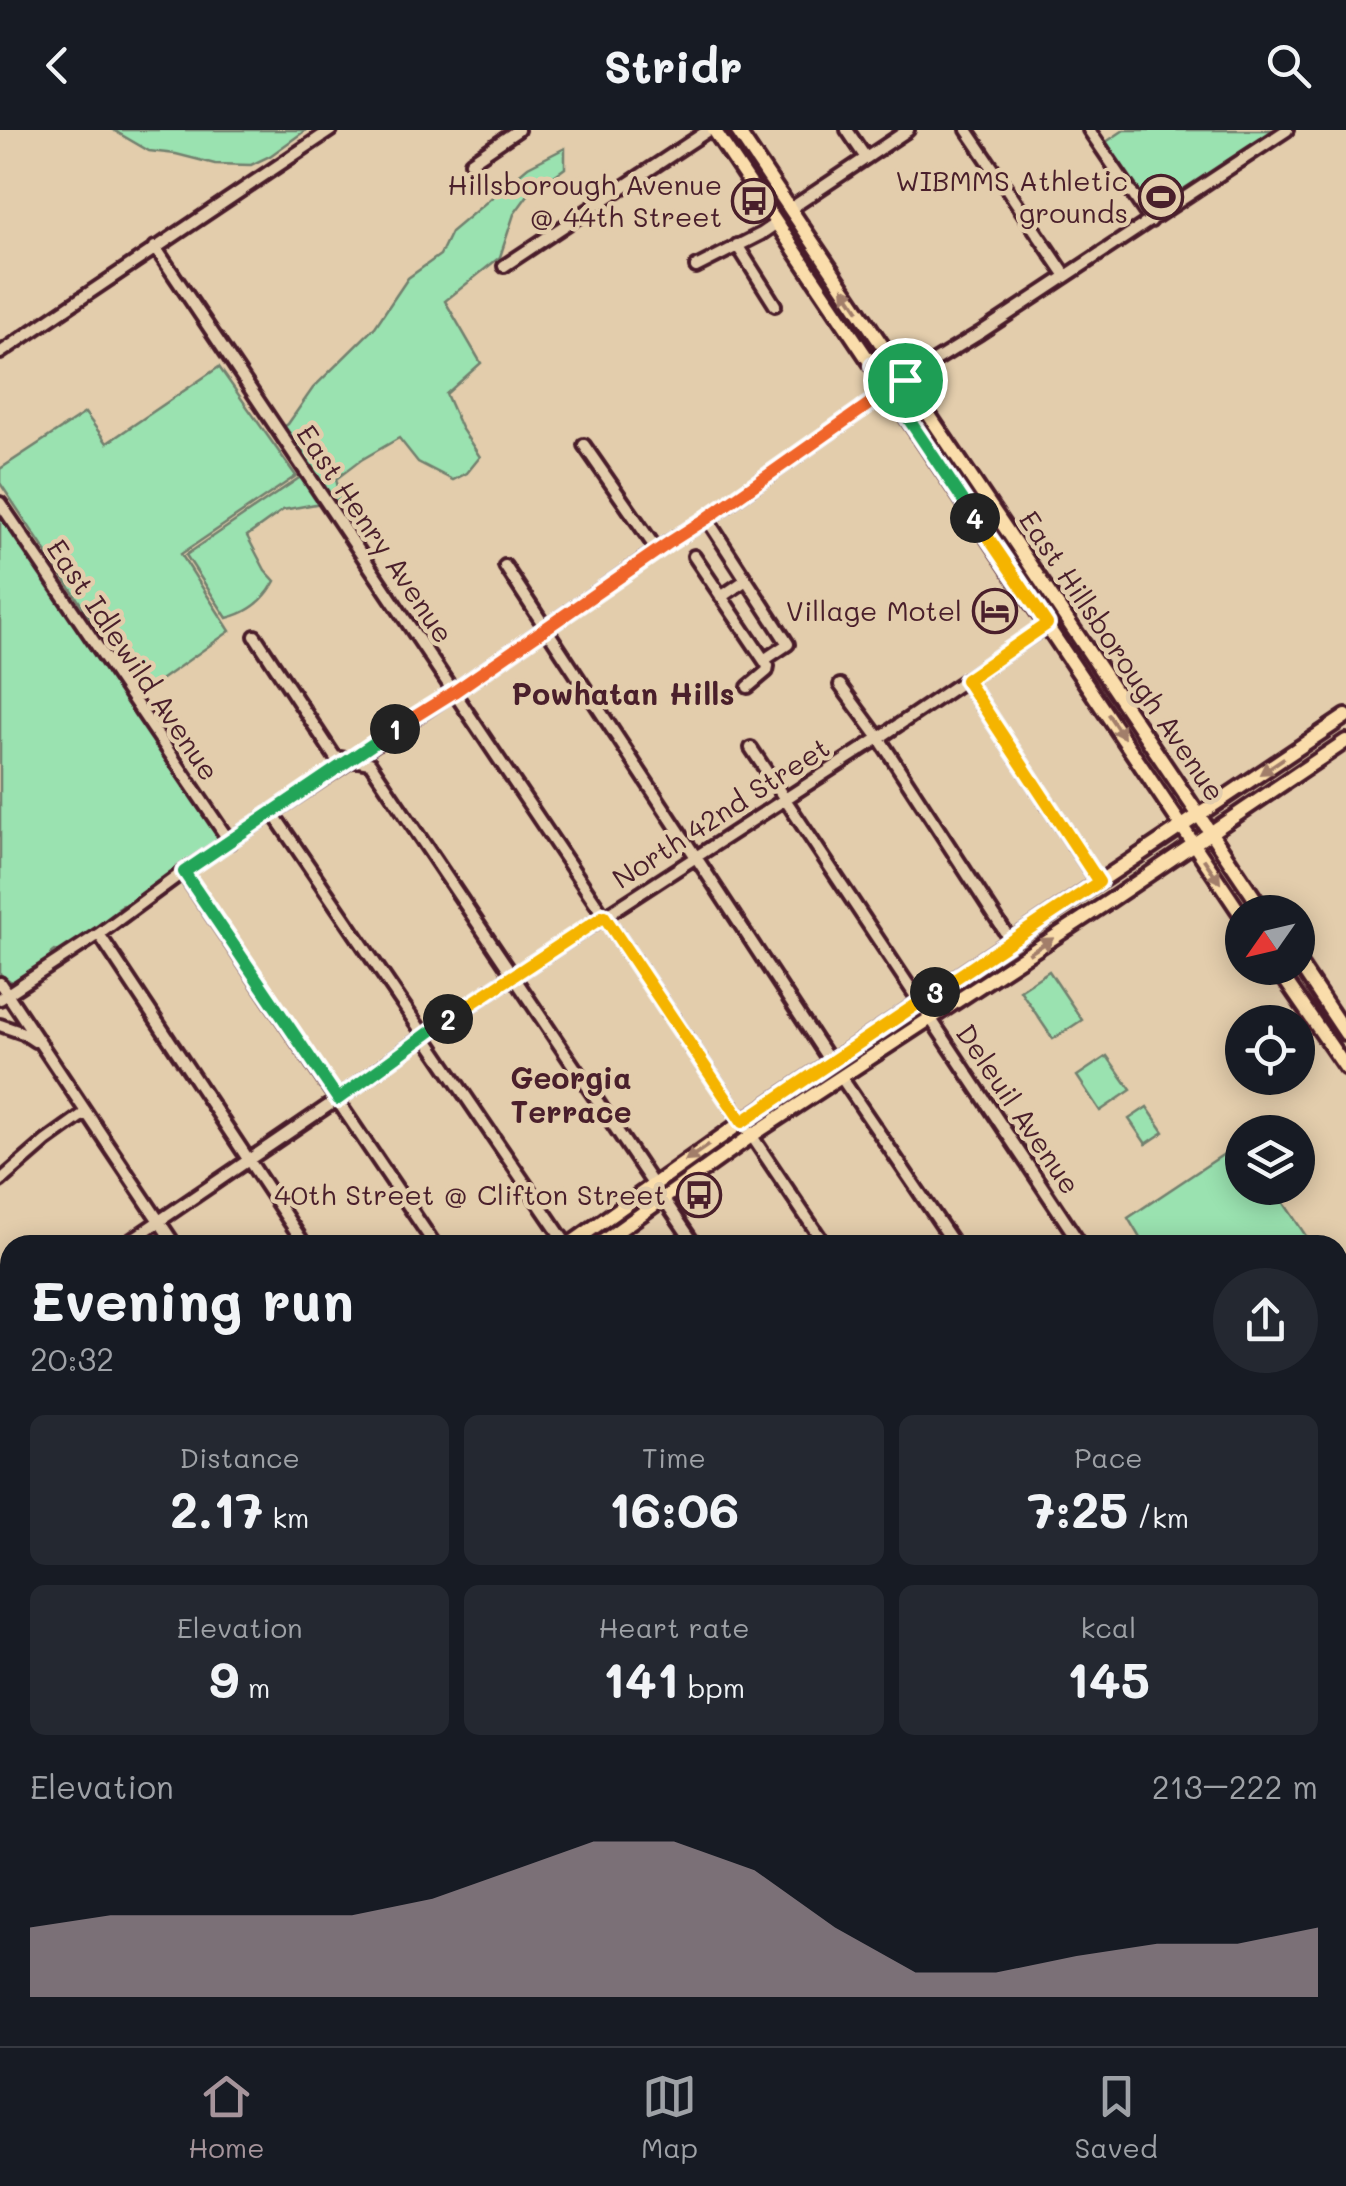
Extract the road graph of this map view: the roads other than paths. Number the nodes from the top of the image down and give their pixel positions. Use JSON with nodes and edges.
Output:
{"nodes":[{"id":1,"x":332,"y":130,"type":"edge"},
{"id":2,"x":518,"y":130,"type":"edge"},
{"id":3,"x":711,"y":130,"type":"edge"},
{"id":4,"x":737,"y":130,"type":"edge"},
{"id":5,"x":846,"y":130,"type":"edge"},
{"id":6,"x":908,"y":130,"type":"edge"},
{"id":7,"x":968,"y":130,"type":"edge"},
{"id":8,"x":1089,"y":130,"type":"edge"},
{"id":9,"x":1288,"y":130,"type":"edge"},
{"id":10,"x":866,"y":158,"type":"junction"},
{"id":11,"x":471,"y":162,"type":"dead end"},
{"id":12,"x":790,"y":208,"type":"junction"},
{"id":13,"x":1151,"y":222,"type":"junction"},
{"id":14,"x":777,"y":224,"type":"junction"},
{"id":15,"x":738,"y":244,"type":"junction"},
{"id":16,"x":155,"y":248,"type":"junction"},
{"id":17,"x":504,"y":266,"type":"dead end"},
{"id":18,"x":696,"y":267,"type":"dead end"},
{"id":19,"x":1066,"y":276,"type":"junction"},
{"id":20,"x":775,"y":305,"type":"dead end"},
{"id":21,"x":0,"y":353,"type":"edge"},
{"id":22,"x":873,"y":366,"type":"junction"},
{"id":23,"x":905,"y":380,"type":"junction"},
{"id":24,"x":889,"y":390,"type":"junction"},
{"id":25,"x":923,"y":405,"type":"junction"},
{"id":26,"x":584,"y":446,"type":"dead end"},
{"id":27,"x":0,"y":503,"type":"edge"},
{"id":28,"x":706,"y":519,"type":"junction"},
{"id":29,"x":657,"y":550,"type":"junction"},
{"id":30,"x":694,"y":556,"type":"dead end"},
{"id":31,"x":505,"y":566,"type":"dead end"},
{"id":32,"x":746,"y":580,"type":"junction"},
{"id":33,"x":721,"y":597,"type":"junction"},
{"id":34,"x":1047,"y":624,"type":"junction"},
{"id":35,"x":546,"y":628,"type":"junction"},
{"id":36,"x":255,"y":636,"type":"dead end"},
{"id":37,"x":764,"y":660,"type":"junction"},
{"id":38,"x":966,"y":680,"type":"junction"},
{"id":39,"x":840,"y":685,"type":"dead end"},
{"id":40,"x":748,"y":687,"type":"dead end"},
{"id":41,"x":454,"y":692,"type":"junction"},
{"id":42,"x":1346,"y":716,"type":"edge"},
{"id":43,"x":878,"y":738,"type":"junction"},
{"id":44,"x":1346,"y":741,"type":"edge"},
{"id":45,"x":751,"y":748,"type":"dead end"},
{"id":46,"x":351,"y":758,"type":"junction"},
{"id":47,"x":784,"y":799,"type":"junction"},
{"id":48,"x":272,"y":812,"type":"junction"},
{"id":49,"x":1199,"y":816,"type":"junction"},
{"id":50,"x":1183,"y":826,"type":"junction"},
{"id":51,"x":1210,"y":833,"type":"junction"},
{"id":52,"x":230,"y":842,"type":"junction"},
{"id":53,"x":1194,"y":844,"type":"junction"},
{"id":54,"x":696,"y":856,"type":"junction"},
{"id":55,"x":184,"y":872,"type":"junction"},
{"id":56,"x":1099,"y":882,"type":"junction"},
{"id":57,"x":1228,"y":895,"type":"edge"},
{"id":58,"x":1252,"y":895,"type":"edge"},
{"id":59,"x":604,"y":916,"type":"junction"},
{"id":60,"x":98,"y":934,"type":"junction"},
{"id":61,"x":1012,"y":941,"type":"junction"},
{"id":62,"x":513,"y":976,"type":"junction"},
{"id":63,"x":1289,"y":985,"type":"edge"},
{"id":64,"x":1313,"y":985,"type":"edge"},
{"id":65,"x":2,"y":992,"type":"edge"},
{"id":66,"x":919,"y":1003,"type":"junction"},
{"id":67,"x":930,"y":1018,"type":"junction"},
{"id":68,"x":0,"y":1025,"type":"edge"},
{"id":69,"x":1346,"y":1034,"type":"edge"},
{"id":70,"x":425,"y":1035,"type":"junction"},
{"id":71,"x":1326,"y":1038,"type":"junction"},
{"id":72,"x":40,"y":1045,"type":"junction"},
{"id":73,"x":1346,"y":1052,"type":"edge"},
{"id":74,"x":831,"y":1062,"type":"junction"},
{"id":75,"x":1346,"y":1068,"type":"edge"},
{"id":76,"x":841,"y":1077,"type":"junction"},
{"id":77,"x":338,"y":1099,"type":"junction"},
{"id":78,"x":85,"y":1113,"type":"junction"},
{"id":79,"x":742,"y":1122,"type":"junction"},
{"id":80,"x":751,"y":1136,"type":"junction"},
{"id":81,"x":248,"y":1160,"type":"junction"},
{"id":82,"x":0,"y":1180,"type":"edge"},
{"id":83,"x":654,"y":1184,"type":"junction"},
{"id":84,"x":663,"y":1198,"type":"junction"},
{"id":85,"x":159,"y":1221,"type":"junction"},
{"id":86,"x":139,"y":1235,"type":"edge"},
{"id":87,"x":168,"y":1235,"type":"edge"},
{"id":88,"x":299,"y":1235,"type":"edge"},
{"id":89,"x":428,"y":1235,"type":"edge"},
{"id":90,"x":561,"y":1235,"type":"edge"},
{"id":91,"x":582,"y":1235,"type":"edge"},
{"id":92,"x":612,"y":1235,"type":"edge"},
{"id":93,"x":688,"y":1235,"type":"edge"},
{"id":94,"x":818,"y":1235,"type":"edge"},
{"id":95,"x":948,"y":1235,"type":"edge"},
{"id":96,"x":1074,"y":1235,"type":"edge"}],
"edges":[{"from":1,"to":16,"type":"street"},
{"from":2,"to":11,"type":"street"},
{"from":3,"to":14,"type":"main road","name":"East Hillsborough Avenue"},
{"from":3,"to":17,"type":"street"},
{"from":4,"to":12,"type":"main road","name":"East Hillsborough Avenue"},
{"from":5,"to":10,"type":"street"},
{"from":6,"to":10,"type":"street"},
{"from":7,"to":19,"type":"street"},
{"from":8,"to":13,"type":"street"},
{"from":9,"to":13,"type":"street"},
{"from":10,"to":12,"type":"street"},
{"from":23,"to":12,"type":"main road","name":"East Hillsborough Avenue","one_way":true},
{"from":13,"to":19,"type":"street"},
{"from":14,"to":15,"type":"street"},
{"from":14,"to":22,"type":"main road","name":"East Hillsborough Avenue"},
{"from":15,"to":18,"type":"street"},
{"from":15,"to":20,"type":"street"},
{"from":16,"to":21,"type":"street"},
{"from":16,"to":41,"type":"street","name":"East Henry Avenue"},
{"from":19,"to":23,"type":"street"},
{"from":22,"to":23,"type":"main road"},
{"from":22,"to":24,"type":"main road","name":"East Hillsborough Avenue"},
{"from":23,"to":25,"type":"main road","name":"East Hillsborough Avenue"},
{"from":24,"to":25,"type":"main road"},
{"from":24,"to":28,"type":"street"},
{"from":24,"to":34,"type":"main road","name":"East Hillsborough Avenue"},
{"from":25,"to":49,"type":"main road","name":"East Hillsborough Avenue"},
{"from":26,"to":29,"type":"street"},
{"from":27,"to":52,"type":"street","name":"East Idlewild Avenue"},
{"from":28,"to":29,"type":"street"},
{"from":28,"to":32,"type":"street"},
{"from":29,"to":35,"type":"street"},
{"from":30,"to":33,"type":"street"},
{"from":31,"to":35,"type":"street"},
{"from":32,"to":33,"type":"street"},
{"from":32,"to":37,"type":"street"},
{"from":33,"to":37,"type":"street"},
{"from":34,"to":38,"type":"street","name":"North 42nd Street"},
{"from":34,"to":50,"type":"main road","name":"East Hillsborough Avenue","one_way":true},
{"from":35,"to":41,"type":"street"},
{"from":35,"to":54,"type":"street"},
{"from":36,"to":46,"type":"street"},
{"from":37,"to":40,"type":"street"},
{"from":38,"to":43,"type":"street","name":"North 42nd Street"},
{"from":38,"to":56,"type":"street"},
{"from":39,"to":43,"type":"street"},
{"from":41,"to":46,"type":"street"},
{"from":41,"to":59,"type":"street","name":"East Henry Avenue"},
{"from":42,"to":49,"type":"main road","one_way":true},
{"from":43,"to":47,"type":"street","name":"North 42nd Street"},
{"from":43,"to":61,"type":"street"},
{"from":44,"to":51,"type":"main road"},
{"from":45,"to":47,"type":"street","name":"Deleuil Avenue"},
{"from":46,"to":48,"type":"street"},
{"from":46,"to":62,"type":"street"},
{"from":47,"to":54,"type":"street","name":"North 42nd Street"},
{"from":47,"to":66,"type":"street","name":"Deleuil Avenue"},
{"from":48,"to":52,"type":"street"},
{"from":48,"to":70,"type":"street"},
{"from":49,"to":50,"type":"main road"},
{"from":49,"to":51,"type":"main road","name":"East Hillsborough Avenue"},
{"from":50,"to":53,"type":"main road","name":"East Hillsborough Avenue"},
{"from":50,"to":56,"type":"main road"},
{"from":51,"to":53,"type":"main road"},
{"from":51,"to":58,"type":"main road","name":"East Hillsborough Avenue"},
{"from":52,"to":55,"type":"street"},
{"from":53,"to":57,"type":"main road","name":"East Hillsborough Avenue","one_way":true},
{"from":67,"to":53,"type":"main road","one_way":true},
{"from":54,"to":59,"type":"street","name":"North 42nd Street"},
{"from":54,"to":74,"type":"street"},
{"from":55,"to":60,"type":"street"},
{"from":55,"to":77,"type":"street"},
{"from":56,"to":61,"type":"main road"},
{"from":59,"to":62,"type":"street","name":"North 42nd Street"},
{"from":59,"to":79,"type":"street","name":"East Henry Avenue"},
{"from":60,"to":65,"type":"street"},
{"from":60,"to":81,"type":"street"},
{"from":61,"to":66,"type":"main road"},
{"from":62,"to":70,"type":"street","name":"North 42nd Street"},
{"from":62,"to":83,"type":"street"},
{"from":63,"to":71,"type":"main road"},
{"from":64,"to":69,"type":"main road"},
{"from":65,"to":72,"type":"street"},
{"from":66,"to":67,"type":"street","name":"Deleuil Avenue"},
{"from":66,"to":74,"type":"main road"},
{"from":67,"to":76,"type":"main road"},
{"from":67,"to":96,"type":"street","name":"Deleuil Avenue"},
{"from":68,"to":72,"type":"street"},
{"from":70,"to":77,"type":"street","name":"North 42nd Street"},
{"from":70,"to":90,"type":"street"},
{"from":71,"to":73,"type":"main road"},
{"from":71,"to":75,"type":"main road"},
{"from":72,"to":78,"type":"street"},
{"from":74,"to":79,"type":"main road"},
{"from":76,"to":80,"type":"main road"},
{"from":76,"to":95,"type":"street"},
{"from":77,"to":81,"type":"street","name":"North 42nd Street"},
{"from":77,"to":89,"type":"street"},
{"from":78,"to":82,"type":"street"},
{"from":78,"to":85,"type":"street"},
{"from":79,"to":80,"type":"street","name":"East Henry Avenue"},
{"from":79,"to":83,"type":"main road","one_way":true},
{"from":80,"to":84,"type":"main road"},
{"from":80,"to":94,"type":"street","name":"East Henry Avenue"},
{"from":81,"to":85,"type":"street","name":"North 42nd Street"},
{"from":81,"to":88,"type":"street"},
{"from":83,"to":91,"type":"main road"},
{"from":84,"to":92,"type":"main road"},
{"from":84,"to":93,"type":"street"},
{"from":85,"to":86,"type":"street","name":"North 42nd Street"},
{"from":85,"to":87,"type":"street"}]}
